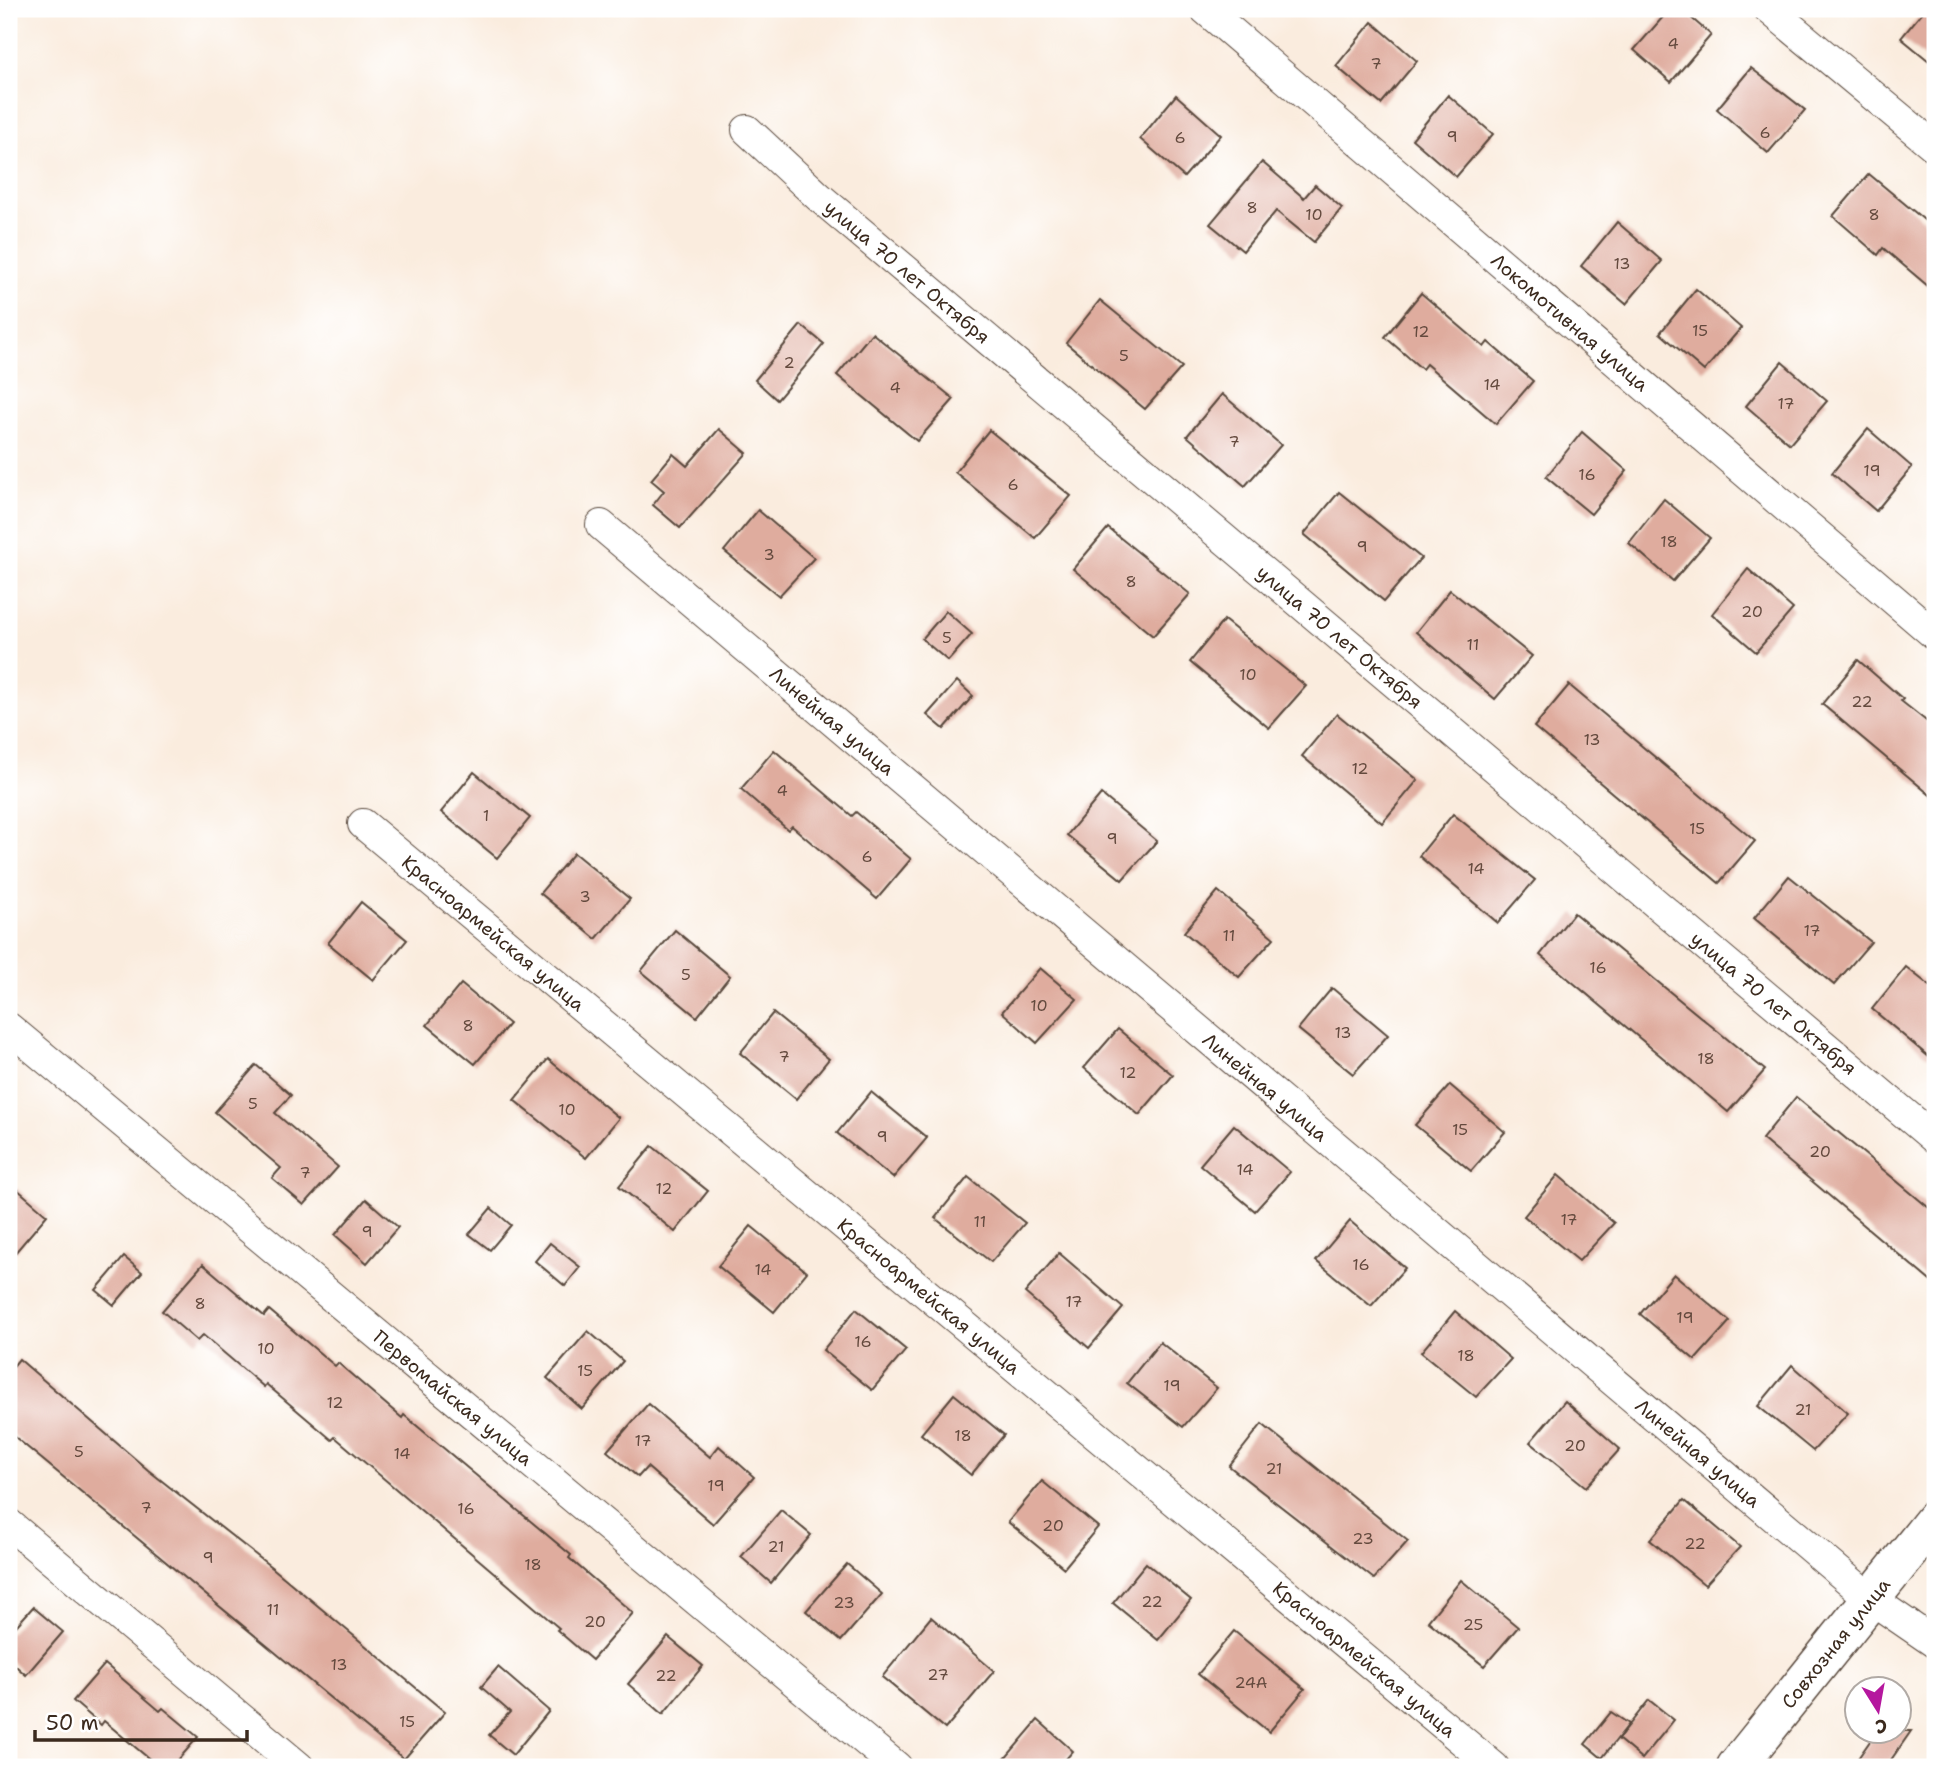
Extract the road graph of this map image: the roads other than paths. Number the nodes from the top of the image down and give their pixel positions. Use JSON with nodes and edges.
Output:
{"nodes":[{"id":1,"x":1205,"y":9,"type":"edge"},
{"id":2,"x":1769,"y":9,"type":"edge"},
{"id":3,"x":747,"y":130,"type":"dead end"},
{"id":4,"x":1935,"y":146,"type":"edge"},
{"id":5,"x":601,"y":525,"type":"dead end"},
{"id":6,"x":1935,"y":635,"type":"edge"},
{"id":7,"x":363,"y":824,"type":"dead end"},
{"id":8,"x":9,"y":1028,"type":"edge"},
{"id":9,"x":1935,"y":1139,"type":"edge"},
{"id":10,"x":1935,"y":1518,"type":"edge"},
{"id":11,"x":9,"y":1524,"type":"edge"},
{"id":12,"x":1871,"y":1599,"type":"junction"},
{"id":13,"x":1935,"y":1643,"type":"edge"},
{"id":14,"x":299,"y":1767,"type":"edge"},
{"id":15,"x":897,"y":1767,"type":"edge"},
{"id":16,"x":1494,"y":1767,"type":"edge"},
{"id":17,"x":1736,"y":1767,"type":"edge"}],
"edges":[{"from":1,"to":6,"type":"street","name":"Локомотивная улица"},
{"from":2,"to":4,"type":"street"},
{"from":3,"to":9,"type":"street","name":"улица 70 лет Октября"},
{"from":5,"to":12,"type":"street","name":"Линейная улица"},
{"from":7,"to":16,"type":"street","name":"Красноармейская улица"},
{"from":8,"to":15,"type":"street","name":"Первомайская улица"},
{"from":10,"to":12,"type":"street","name":"Совхозная улица"},
{"from":11,"to":14,"type":"street"},
{"from":12,"to":13,"type":"street","name":"Линейная улица"},
{"from":12,"to":17,"type":"street","name":"Совхозная улица"}]}
